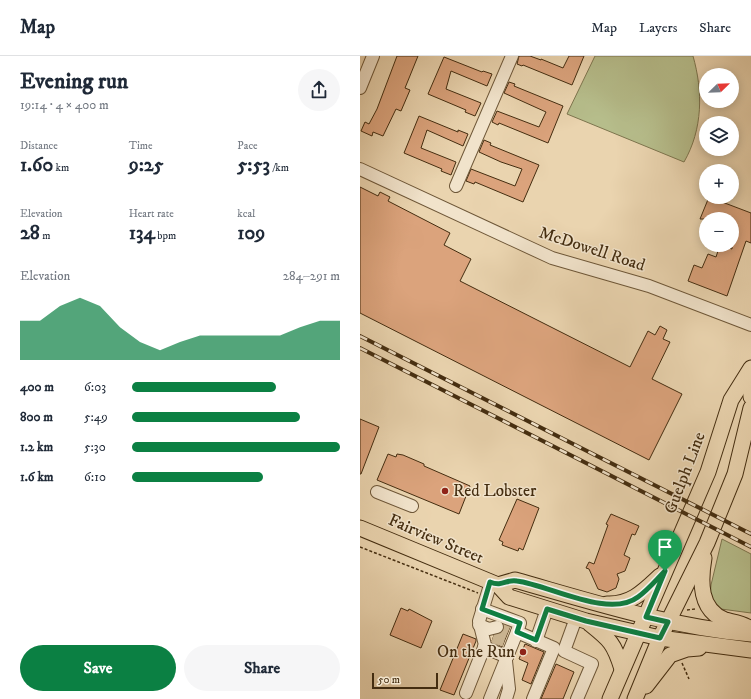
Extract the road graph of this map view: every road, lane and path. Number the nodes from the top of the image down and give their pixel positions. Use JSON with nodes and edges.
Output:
{"nodes":[{"id":1,"x":373,"y":56,"type":"edge"},
{"id":2,"x":512,"y":56,"type":"edge"},
{"id":3,"x":360,"y":88,"type":"edge"},
{"id":4,"x":360,"y":169,"type":"edge"},
{"id":5,"x":456,"y":186,"type":"dead end"},
{"id":6,"x":751,"y":325,"type":"edge"},
{"id":7,"x":750,"y":370,"type":"edge"},
{"id":8,"x":751,"y":397,"type":"edge"},
{"id":9,"x":751,"y":408,"type":"edge"},
{"id":10,"x":377,"y":492,"type":"dead end"},
{"id":11,"x":412,"y":506,"type":"dead end"},
{"id":12,"x":360,"y":528,"type":"edge"},
{"id":13,"x":707,"y":543,"type":"junction"},
{"id":14,"x":360,"y":547,"type":"edge"},
{"id":15,"x":665,"y":571,"type":"junction"},
{"id":16,"x":494,"y":584,"type":"junction"},
{"id":17,"x":461,"y":586,"type":"dead end"},
{"id":18,"x":596,"y":604,"type":"junction"},
{"id":19,"x":697,"y":608,"type":"dead end"},
{"id":20,"x":482,"y":609,"type":"junction"},
{"id":21,"x":547,"y":609,"type":"junction"},
{"id":22,"x":686,"y":610,"type":"dead end"},
{"id":23,"x":646,"y":617,"type":"junction"},
{"id":24,"x":581,"y":620,"type":"junction"},
{"id":25,"x":668,"y":622,"type":"junction"},
{"id":26,"x":751,"y":630,"type":"edge"},
{"id":27,"x":638,"y":633,"type":"junction"},
{"id":28,"x":502,"y":634,"type":"junction"},
{"id":29,"x":751,"y":634,"type":"edge"},
{"id":30,"x":660,"y":638,"type":"junction"},
{"id":31,"x":536,"y":640,"type":"junction"},
{"id":32,"x":709,"y":645,"type":"junction"},
{"id":33,"x":484,"y":647,"type":"junction"},
{"id":34,"x":751,"y":650,"type":"edge"},
{"id":35,"x":680,"y":658,"type":"dead end"},
{"id":36,"x":507,"y":659,"type":"junction"},
{"id":37,"x":622,"y":668,"type":"junction"},
{"id":38,"x":689,"y":679,"type":"dead end"},
{"id":39,"x":466,"y":693,"type":"dead end"},
{"id":40,"x":535,"y":694,"type":"edge"},
{"id":41,"x":636,"y":696,"type":"edge"},
{"id":42,"x":490,"y":699,"type":"edge"},
{"id":43,"x":506,"y":699,"type":"edge"},
{"id":44,"x":525,"y":699,"type":"edge"},
{"id":45,"x":577,"y":699,"type":"edge"},
{"id":46,"x":610,"y":699,"type":"edge"}],
"edges":[{"from":1,"to":3,"type":"street"},
{"from":2,"to":5,"type":"street"},
{"from":4,"to":6,"type":"street","name":"McDowell Road"},
{"from":7,"to":8,"type":"main road","name":"Guelph Line"},
{"from":7,"to":15,"type":"main road","name":"Guelph Line"},
{"from":9,"to":13,"type":"main road"},
{"from":10,"to":11,"type":"street"},
{"from":12,"to":16,"type":"main road","name":"Fairview Street"},
{"from":13,"to":25,"type":"main road"},
{"from":13,"to":26,"type":"main road"},
{"from":14,"to":17,"type":"path"},
{"from":15,"to":18,"type":"main road"},
{"from":15,"to":23,"type":"main road","name":"Guelph Line"},
{"from":16,"to":18,"type":"main road"},
{"from":16,"to":20,"type":"street"},
{"from":16,"to":21,"type":"main road","name":"Fairview Street"},
{"from":18,"to":23,"type":"main road"},
{"from":19,"to":22,"type":"path"},
{"from":20,"to":28,"type":"street"},
{"from":20,"to":28,"type":"street"},
{"from":21,"to":24,"type":"main road","name":"Fairview Street"},
{"from":21,"to":31,"type":"street"},
{"from":23,"to":25,"type":"main road"},
{"from":23,"to":27,"type":"main road","name":"Guelph Line"},
{"from":24,"to":27,"type":"main road","name":"Fairview Street"},
{"from":24,"to":37,"type":"main road"},
{"from":24,"to":45,"type":"street"},
{"from":25,"to":29,"type":"main road"},
{"from":25,"to":30,"type":"main road"},
{"from":27,"to":30,"type":"main road","name":"Fairview Street"},
{"from":27,"to":37,"type":"main road","name":"Guelph Line"},
{"from":28,"to":31,"type":"street"},
{"from":28,"to":33,"type":"street"},
{"from":28,"to":36,"type":"street"},
{"from":30,"to":32,"type":"main road","name":"Fairview Street"},
{"from":30,"to":41,"type":"main road"},
{"from":31,"to":40,"type":"street"},
{"from":32,"to":34,"type":"main road","name":"Fairview Street"},
{"from":32,"to":41,"type":"main road"},
{"from":33,"to":36,"type":"street"},
{"from":33,"to":39,"type":"street"},
{"from":35,"to":38,"type":"path"},
{"from":36,"to":42,"type":"street"},
{"from":36,"to":43,"type":"street"},
{"from":37,"to":46,"type":"main road","name":"Guelph Line"},
{"from":40,"to":44,"type":"street"}]}
